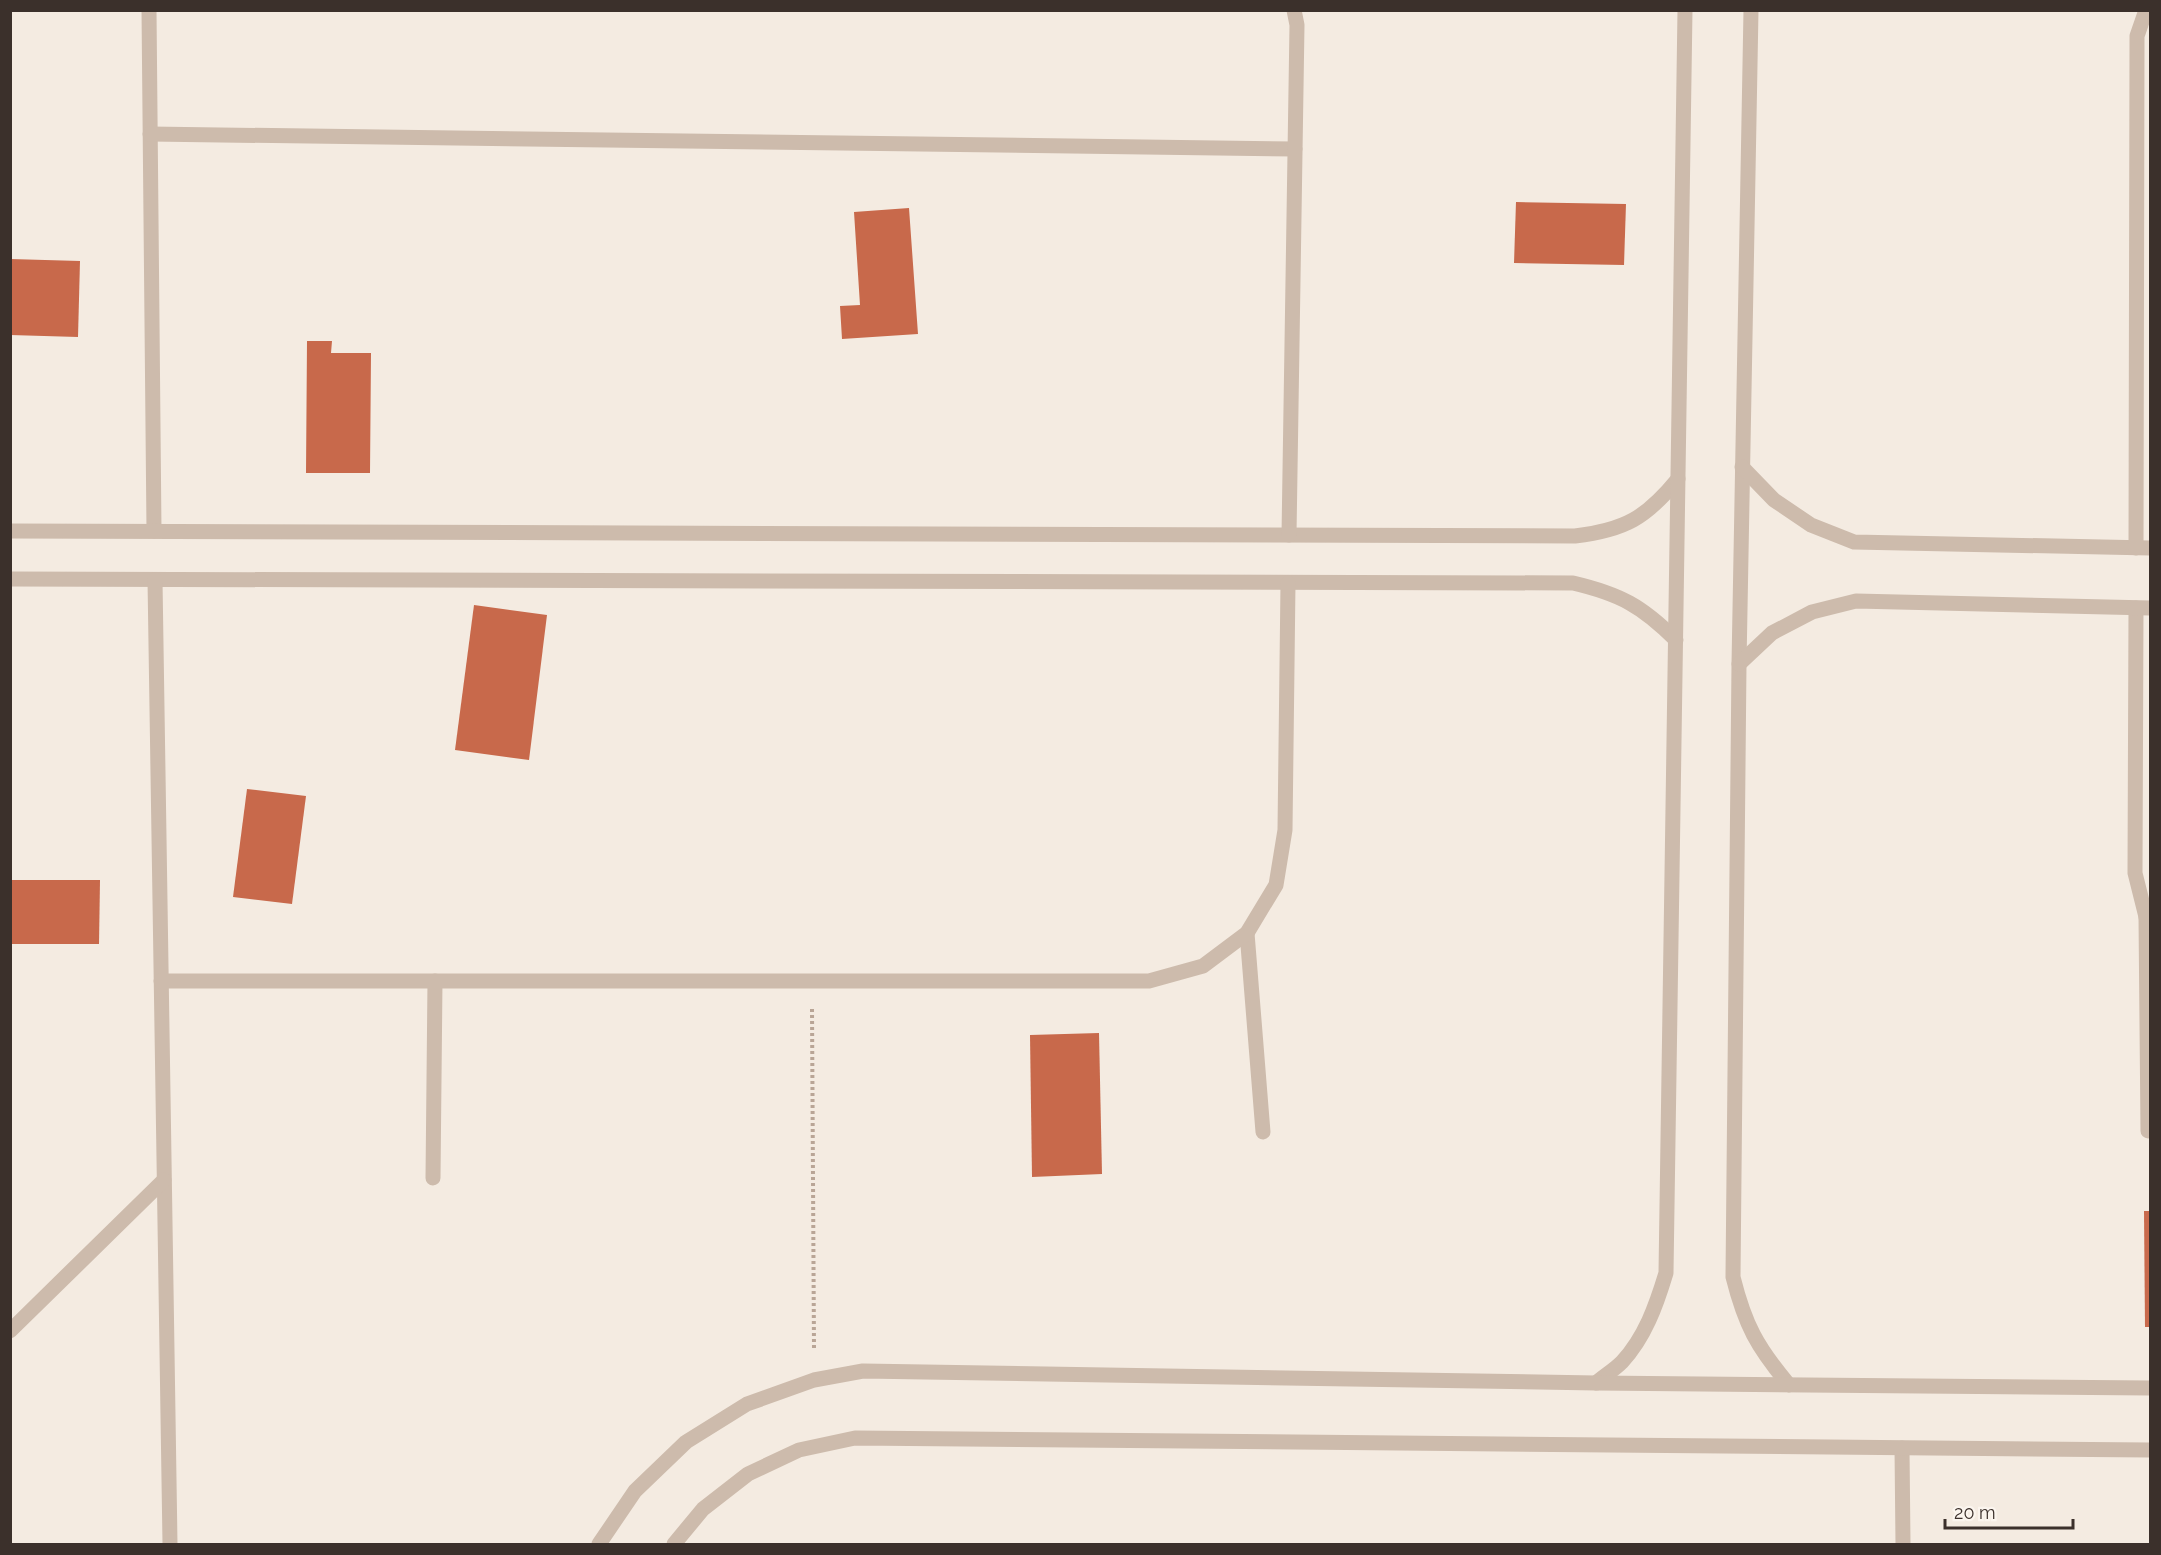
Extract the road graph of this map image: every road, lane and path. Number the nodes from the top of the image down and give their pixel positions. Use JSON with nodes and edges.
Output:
{"nodes":[{"id":1,"x":149,"y":10,"type":"edge"},
{"id":2,"x":1294,"y":10,"type":"edge"},
{"id":3,"x":1685,"y":10,"type":"edge"},
{"id":4,"x":1751,"y":10,"type":"edge"},
{"id":5,"x":2146,"y":10,"type":"edge"},
{"id":6,"x":150,"y":134,"type":"junction"},
{"id":7,"x":1295,"y":150,"type":"junction"},
{"id":8,"x":2144,"y":159,"type":"edge"},
{"id":9,"x":1742,"y":467,"type":"junction"},
{"id":10,"x":1678,"y":479,"type":"junction"},
{"id":11,"x":10,"y":531,"type":"edge"},
{"id":12,"x":154,"y":531,"type":"junction"},
{"id":13,"x":1289,"y":535,"type":"junction"},
{"id":14,"x":2143,"y":548,"type":"edge"},
{"id":15,"x":10,"y":579,"type":"edge"},
{"id":16,"x":155,"y":580,"type":"junction"},
{"id":17,"x":1288,"y":583,"type":"junction"},
{"id":18,"x":2143,"y":608,"type":"edge"},
{"id":19,"x":1676,"y":640,"type":"junction"},
{"id":20,"x":1739,"y":664,"type":"junction"},
{"id":21,"x":2149,"y":920,"type":"edge"},
{"id":22,"x":1247,"y":933,"type":"junction"},
{"id":23,"x":161,"y":981,"type":"junction"},
{"id":24,"x":435,"y":981,"type":"junction"},
{"id":25,"x":811,"y":981,"type":"junction"},
{"id":26,"x":2148,"y":1131,"type":"dead end"},
{"id":27,"x":1263,"y":1132,"type":"dead end"},
{"id":28,"x":433,"y":1178,"type":"dead end"},
{"id":29,"x":164,"y":1180,"type":"junction"},
{"id":30,"x":10,"y":1331,"type":"edge"},
{"id":31,"x":814,"y":1380,"type":"junction"},
{"id":32,"x":1596,"y":1383,"type":"junction"},
{"id":33,"x":1789,"y":1385,"type":"junction"},
{"id":34,"x":2151,"y":1388,"type":"edge"},
{"id":35,"x":1902,"y":1448,"type":"junction"},
{"id":36,"x":2151,"y":1450,"type":"edge"},
{"id":37,"x":170,"y":1545,"type":"edge"},
{"id":38,"x":599,"y":1545,"type":"edge"},
{"id":39,"x":674,"y":1545,"type":"edge"},
{"id":40,"x":1903,"y":1545,"type":"edge"}],
"edges":[{"from":1,"to":6,"type":"street"},
{"from":2,"to":7,"type":"street"},
{"from":3,"to":10,"type":"street"},
{"from":4,"to":9,"type":"street"},
{"from":5,"to":8,"type":"street"},
{"from":6,"to":7,"type":"street"},
{"from":6,"to":12,"type":"street"},
{"from":7,"to":13,"type":"street"},
{"from":8,"to":14,"type":"street"},
{"from":9,"to":14,"type":"street"},
{"from":9,"to":20,"type":"street"},
{"from":10,"to":13,"type":"street"},
{"from":10,"to":19,"type":"street"},
{"from":11,"to":12,"type":"street"},
{"from":12,"to":13,"type":"street"},
{"from":15,"to":16,"type":"street"},
{"from":16,"to":17,"type":"street"},
{"from":16,"to":23,"type":"street"},
{"from":17,"to":19,"type":"street"},
{"from":17,"to":22,"type":"street"},
{"from":18,"to":20,"type":"street"},
{"from":18,"to":21,"type":"street"},
{"from":19,"to":32,"type":"street"},
{"from":20,"to":33,"type":"street"},
{"from":21,"to":26,"type":"street"},
{"from":22,"to":25,"type":"street"},
{"from":22,"to":27,"type":"street"},
{"from":23,"to":24,"type":"street"},
{"from":23,"to":29,"type":"street"},
{"from":24,"to":25,"type":"street"},
{"from":24,"to":28,"type":"street"},
{"from":25,"to":31,"type":"path"},
{"from":29,"to":30,"type":"street"},
{"from":29,"to":37,"type":"street"},
{"from":31,"to":32,"type":"street"},
{"from":31,"to":38,"type":"street"},
{"from":32,"to":33,"type":"street"},
{"from":33,"to":34,"type":"street"},
{"from":35,"to":36,"type":"street"},
{"from":35,"to":39,"type":"street"},
{"from":35,"to":40,"type":"street"}]}
